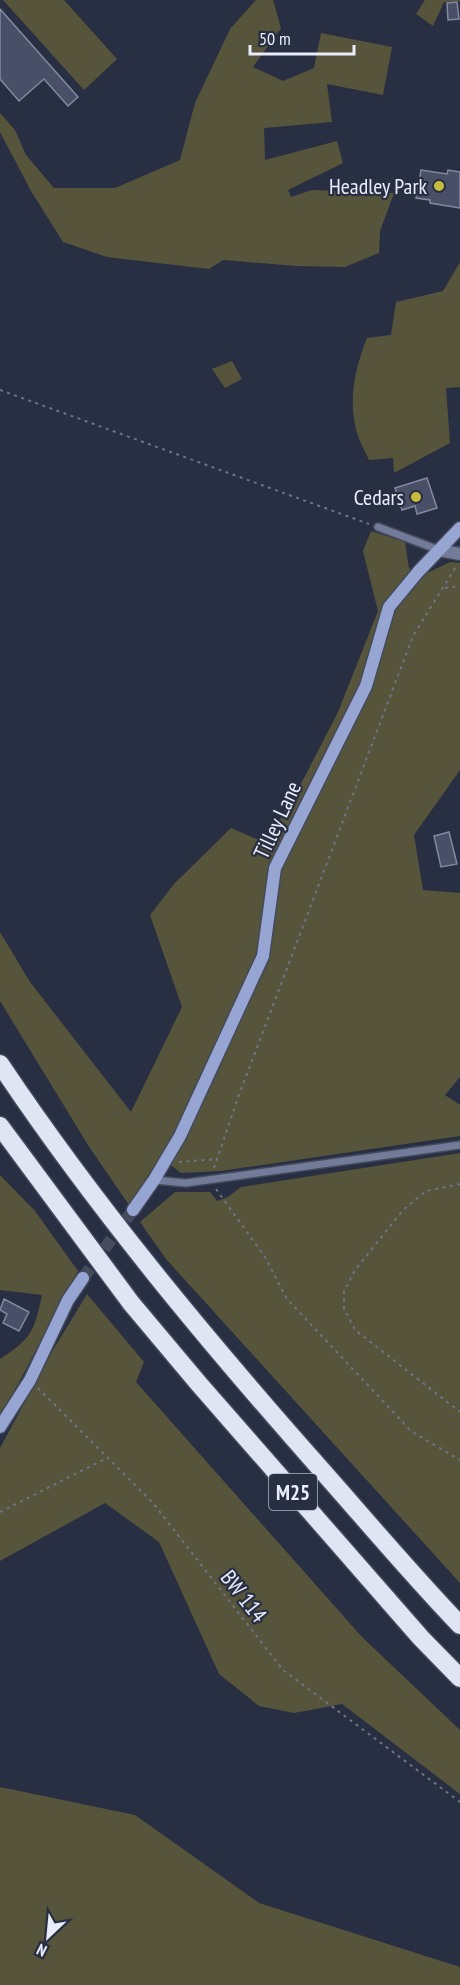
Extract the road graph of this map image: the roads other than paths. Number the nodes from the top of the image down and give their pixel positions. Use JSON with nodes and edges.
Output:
{"nodes":[{"id":1,"x":378,"y":527,"type":"road end"},
{"id":2,"x":460,"y":528,"type":"edge"},
{"id":3,"x":439,"y":550,"type":"junction"},
{"id":4,"x":460,"y":554,"type":"edge"},
{"id":5,"x":0,"y":1064,"type":"edge"},
{"id":6,"x":0,"y":1126,"type":"edge"},
{"id":7,"x":460,"y":1145,"type":"edge"},
{"id":8,"x":154,"y":1180,"type":"junction"},
{"id":9,"x":134,"y":1210,"type":"tunnel mouth"},
{"id":10,"x":83,"y":1278,"type":"tunnel mouth"},
{"id":11,"x":0,"y":1427,"type":"edge"},
{"id":12,"x":460,"y":1625,"type":"edge"},
{"id":13,"x":460,"y":1678,"type":"edge"}],
"edges":[{"from":1,"to":3,"type":"lane"},
{"from":2,"to":3,"type":"street","name":"Tilley Lane"},
{"from":3,"to":4,"type":"street"},
{"from":3,"to":8,"type":"street","name":"Tilley Lane"},
{"from":5,"to":12,"type":"highway","number":"M25"},
{"from":6,"to":13,"type":"highway","number":"M25"},
{"from":7,"to":8,"type":"lane"},
{"from":8,"to":9,"type":"street","name":"Tilley Lane"},
{"from":10,"to":11,"type":"street"}]}
